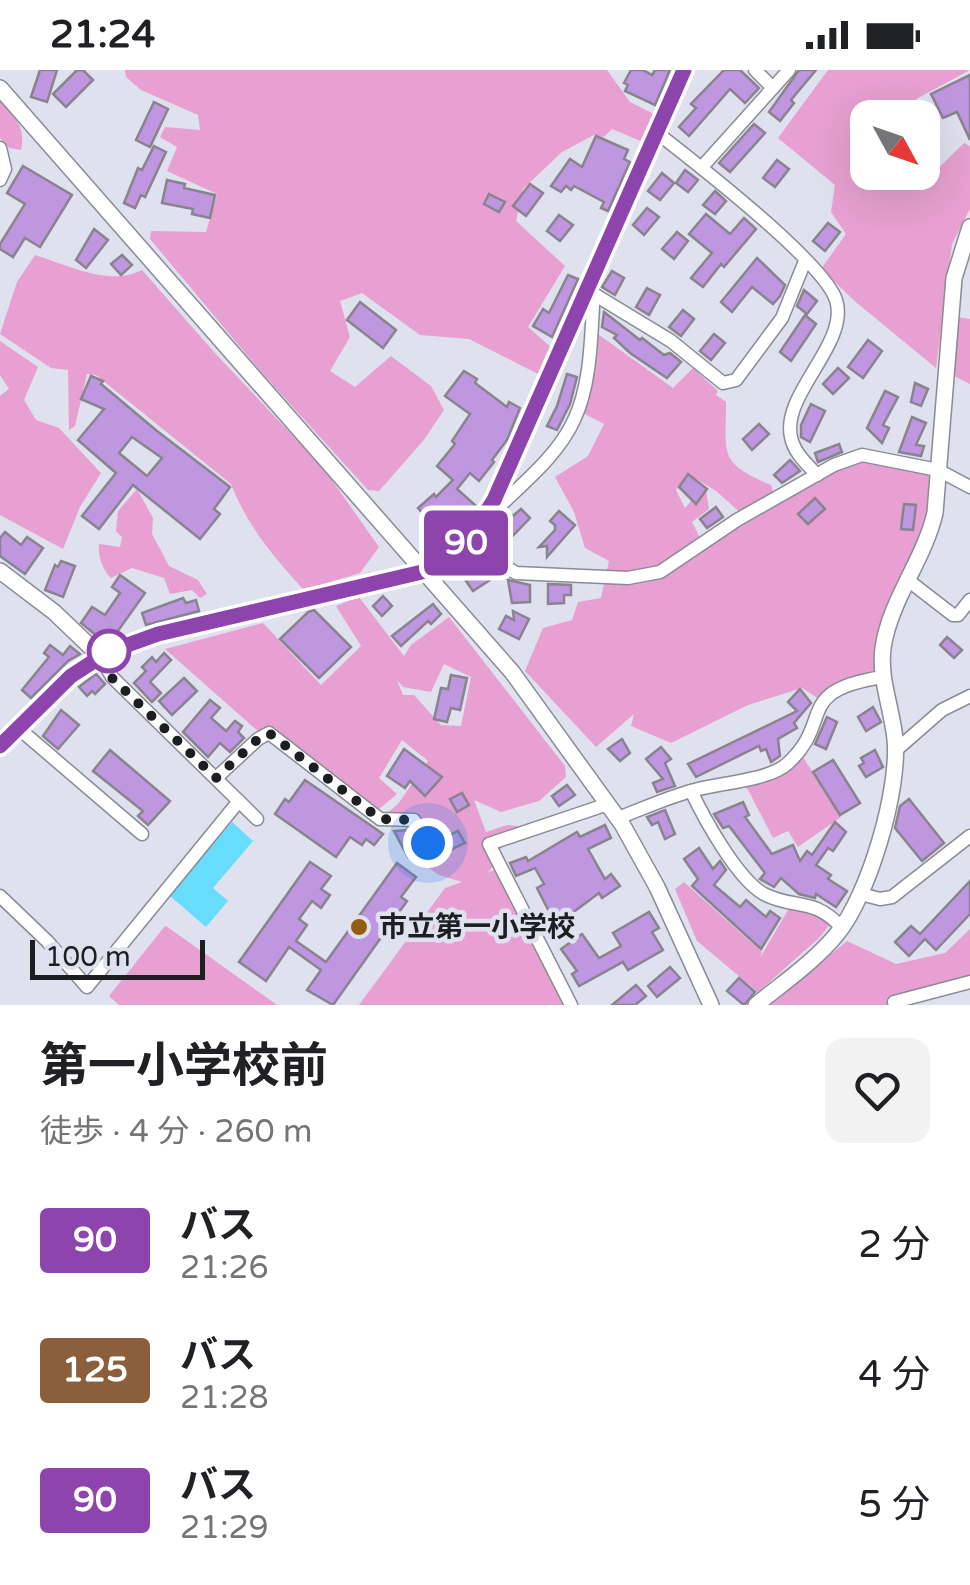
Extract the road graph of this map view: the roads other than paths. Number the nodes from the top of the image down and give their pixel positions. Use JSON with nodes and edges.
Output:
{"nodes":[{"id":1,"x":684,"y":70,"type":"edge"},
{"id":2,"x":755,"y":70,"type":"edge"},
{"id":3,"x":790,"y":70,"type":"edge"},
{"id":4,"x":0,"y":88,"type":"edge"},
{"id":5,"x":773,"y":88,"type":"junction"},
{"id":6,"x":656,"y":132,"type":"junction"},
{"id":7,"x":0,"y":148,"type":"edge"},
{"id":8,"x":702,"y":167,"type":"junction"},
{"id":9,"x":0,"y":180,"type":"edge"},
{"id":10,"x":970,"y":227,"type":"edge"},
{"id":11,"x":805,"y":261,"type":"junction"},
{"id":12,"x":584,"y":295,"type":"junction"},
{"id":13,"x":938,"y":470,"type":"junction"},
{"id":14,"x":817,"y":475,"type":"junction"},
{"id":15,"x":970,"y":488,"type":"edge"},
{"id":16,"x":494,"y":500,"type":"junction"},
{"id":17,"x":466,"y":543,"type":"junction"},
{"id":18,"x":0,"y":571,"type":"edge"},
{"id":19,"x":422,"y":572,"type":"junction"},
{"id":20,"x":909,"y":581,"type":"junction"},
{"id":21,"x":970,"y":600,"type":"edge"},
{"id":22,"x":100,"y":656,"type":"junction"},
{"id":23,"x":883,"y":676,"type":"junction"},
{"id":24,"x":970,"y":696,"type":"edge"},
{"id":25,"x":17,"y":728,"type":"junction"},
{"id":26,"x":0,"y":746,"type":"edge"},
{"id":27,"x":895,"y":751,"type":"junction"},
{"id":28,"x":216,"y":778,"type":"junction"},
{"id":29,"x":691,"y":791,"type":"junction"},
{"id":30,"x":239,"y":801,"type":"junction"},
{"id":31,"x":608,"y":804,"type":"junction"},
{"id":32,"x":618,"y":818,"type":"junction"},
{"id":33,"x":256,"y":820,"type":"dead end"},
{"id":34,"x":142,"y":834,"type":"dead end"},
{"id":35,"x":970,"y":836,"type":"edge"},
{"id":36,"x":428,"y":843,"type":"dead end"},
{"id":37,"x":862,"y":894,"type":"junction"},
{"id":38,"x":0,"y":896,"type":"edge"},
{"id":39,"x":842,"y":928,"type":"junction"},
{"id":40,"x":970,"y":982,"type":"edge"},
{"id":41,"x":571,"y":1005,"type":"edge"},
{"id":42,"x":712,"y":1005,"type":"edge"},
{"id":43,"x":756,"y":1005,"type":"edge"},
{"id":44,"x":895,"y":1005,"type":"edge"}],
"edges":[{"from":1,"to":6,"type":"main road"},
{"from":2,"to":5,"type":"street"},
{"from":3,"to":5,"type":"street"},
{"from":4,"to":19,"type":"street"},
{"from":5,"to":8,"type":"street"},
{"from":6,"to":8,"type":"street"},
{"from":6,"to":12,"type":"main road"},
{"from":7,"to":9,"type":"street"},
{"from":8,"to":11,"type":"street"},
{"from":10,"to":13,"type":"street"},
{"from":11,"to":12,"type":"street"},
{"from":11,"to":14,"type":"street"},
{"from":12,"to":16,"type":"main road"},
{"from":12,"to":16,"type":"street"},
{"from":13,"to":14,"type":"street"},
{"from":13,"to":15,"type":"street"},
{"from":13,"to":20,"type":"street"},
{"from":14,"to":17,"type":"street"},
{"from":16,"to":17,"type":"main road"},
{"from":17,"to":19,"type":"main road"},
{"from":18,"to":22,"type":"street"},
{"from":19,"to":22,"type":"main road"},
{"from":19,"to":31,"type":"street"},
{"from":20,"to":21,"type":"street"},
{"from":20,"to":23,"type":"street"},
{"from":22,"to":25,"type":"main road"},
{"from":22,"to":28,"type":"street"},
{"from":23,"to":27,"type":"street"},
{"from":23,"to":29,"type":"street"},
{"from":24,"to":27,"type":"street"},
{"from":25,"to":26,"type":"main road"},
{"from":25,"to":34,"type":"street"},
{"from":27,"to":37,"type":"street"},
{"from":28,"to":30,"type":"street"},
{"from":28,"to":36,"type":"street"},
{"from":29,"to":32,"type":"street"},
{"from":29,"to":39,"type":"street"},
{"from":30,"to":33,"type":"street"},
{"from":30,"to":38,"type":"street"},
{"from":31,"to":32,"type":"street"},
{"from":31,"to":41,"type":"street"},
{"from":32,"to":42,"type":"street"},
{"from":35,"to":37,"type":"street"},
{"from":37,"to":39,"type":"street"},
{"from":39,"to":43,"type":"street"},
{"from":40,"to":44,"type":"street"}]}
